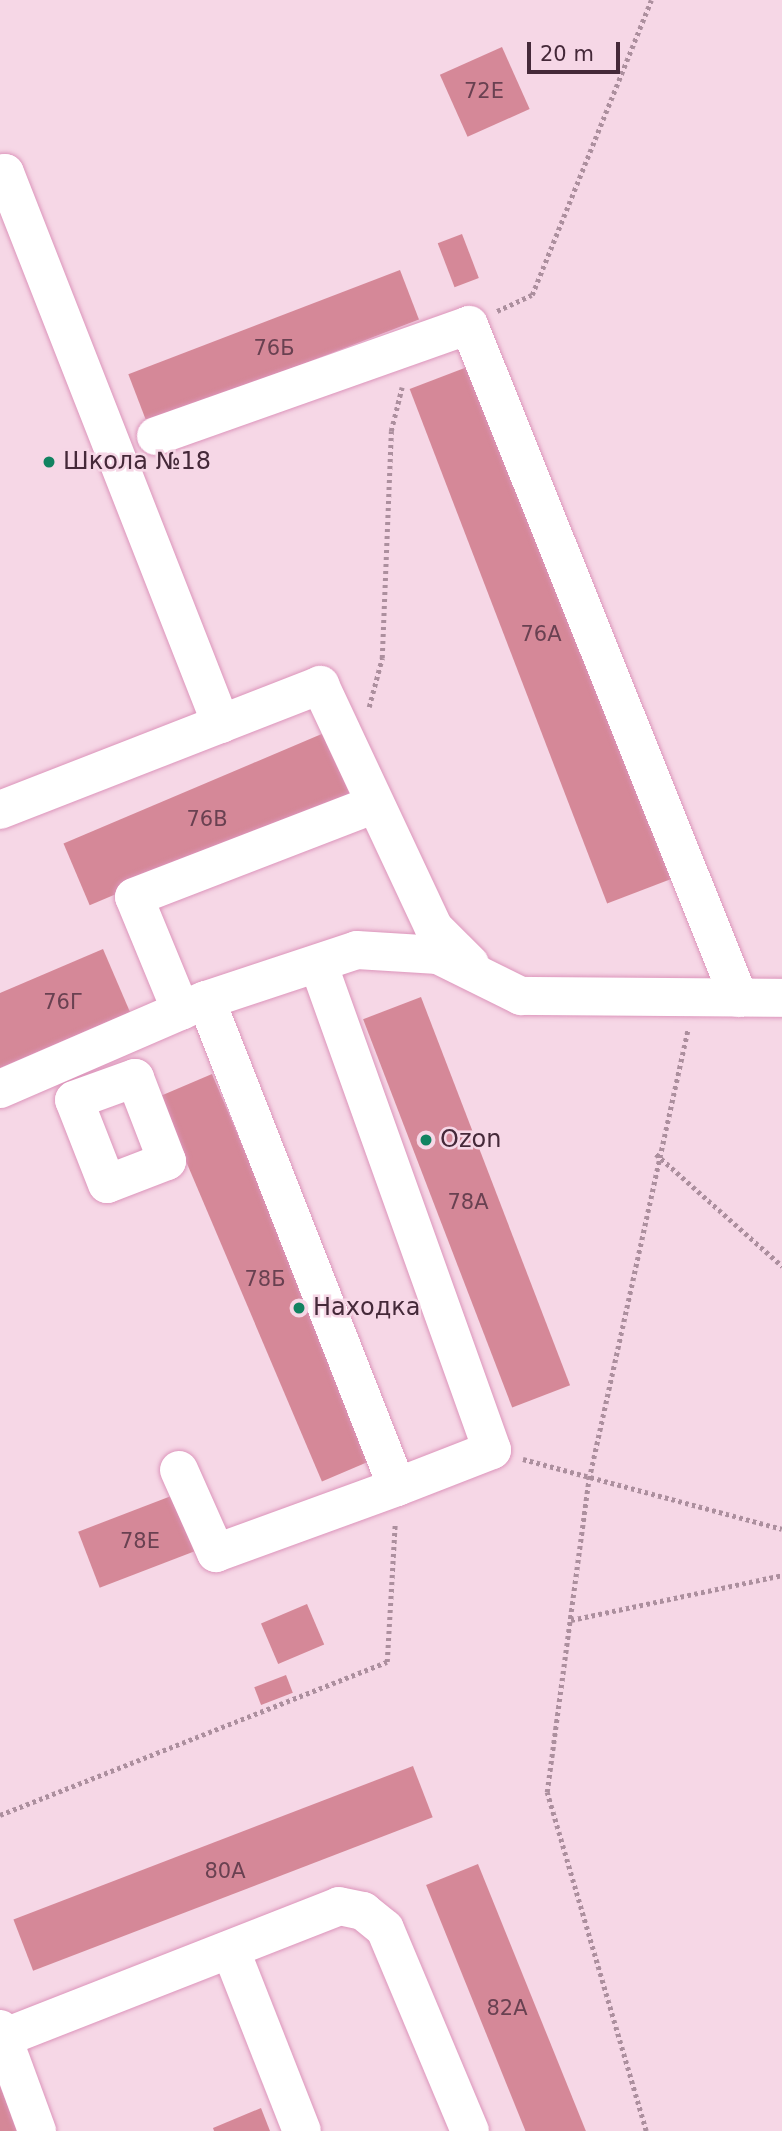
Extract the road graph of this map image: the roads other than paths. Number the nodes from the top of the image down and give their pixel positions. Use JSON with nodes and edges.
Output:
{"nodes":[{"id":1,"x":0,"y":174,"type":"edge"},
{"id":2,"x":156,"y":436,"type":"dead end"},
{"id":3,"x":221,"y":724,"type":"junction"},
{"id":4,"x":372,"y":805,"type":"junction"},
{"id":5,"x":0,"y":810,"type":"edge"},
{"id":6,"x":319,"y":966,"type":"junction"},
{"id":7,"x":483,"y":977,"type":"junction"},
{"id":8,"x":739,"y":998,"type":"junction"},
{"id":9,"x":782,"y":998,"type":"edge"},
{"id":10,"x":194,"y":1005,"type":"junction"},
{"id":11,"x":67,"y":1063,"type":"junction"},
{"id":12,"x":0,"y":1089,"type":"edge"},
{"id":13,"x":81,"y":1098,"type":"dead end"},
{"id":14,"x":179,"y":1470,"type":"dead end"},
{"id":15,"x":397,"y":1487,"type":"junction"},
{"id":16,"x":231,"y":1951,"type":"junction"},
{"id":17,"x":2,"y":2034,"type":"edge"},
{"id":18,"x":37,"y":2131,"type":"edge"},
{"id":19,"x":302,"y":2131,"type":"edge"},
{"id":20,"x":470,"y":2131,"type":"edge"}],
"edges":[{"from":1,"to":3,"type":"lane"},
{"from":2,"to":8,"type":"lane"},
{"from":3,"to":4,"type":"lane"},
{"from":3,"to":5,"type":"lane"},
{"from":4,"to":7,"type":"lane"},
{"from":4,"to":10,"type":"lane"},
{"from":6,"to":7,"type":"lane"},
{"from":6,"to":10,"type":"lane"},
{"from":6,"to":15,"type":"lane"},
{"from":7,"to":8,"type":"lane"},
{"from":8,"to":9,"type":"lane"},
{"from":10,"to":11,"type":"lane"},
{"from":10,"to":15,"type":"lane"},
{"from":11,"to":12,"type":"lane"},
{"from":11,"to":13,"type":"lane"},
{"from":14,"to":15,"type":"lane"},
{"from":16,"to":17,"type":"lane"},
{"from":16,"to":19,"type":"lane"},
{"from":16,"to":20,"type":"lane"},
{"from":17,"to":18,"type":"lane"}]}
